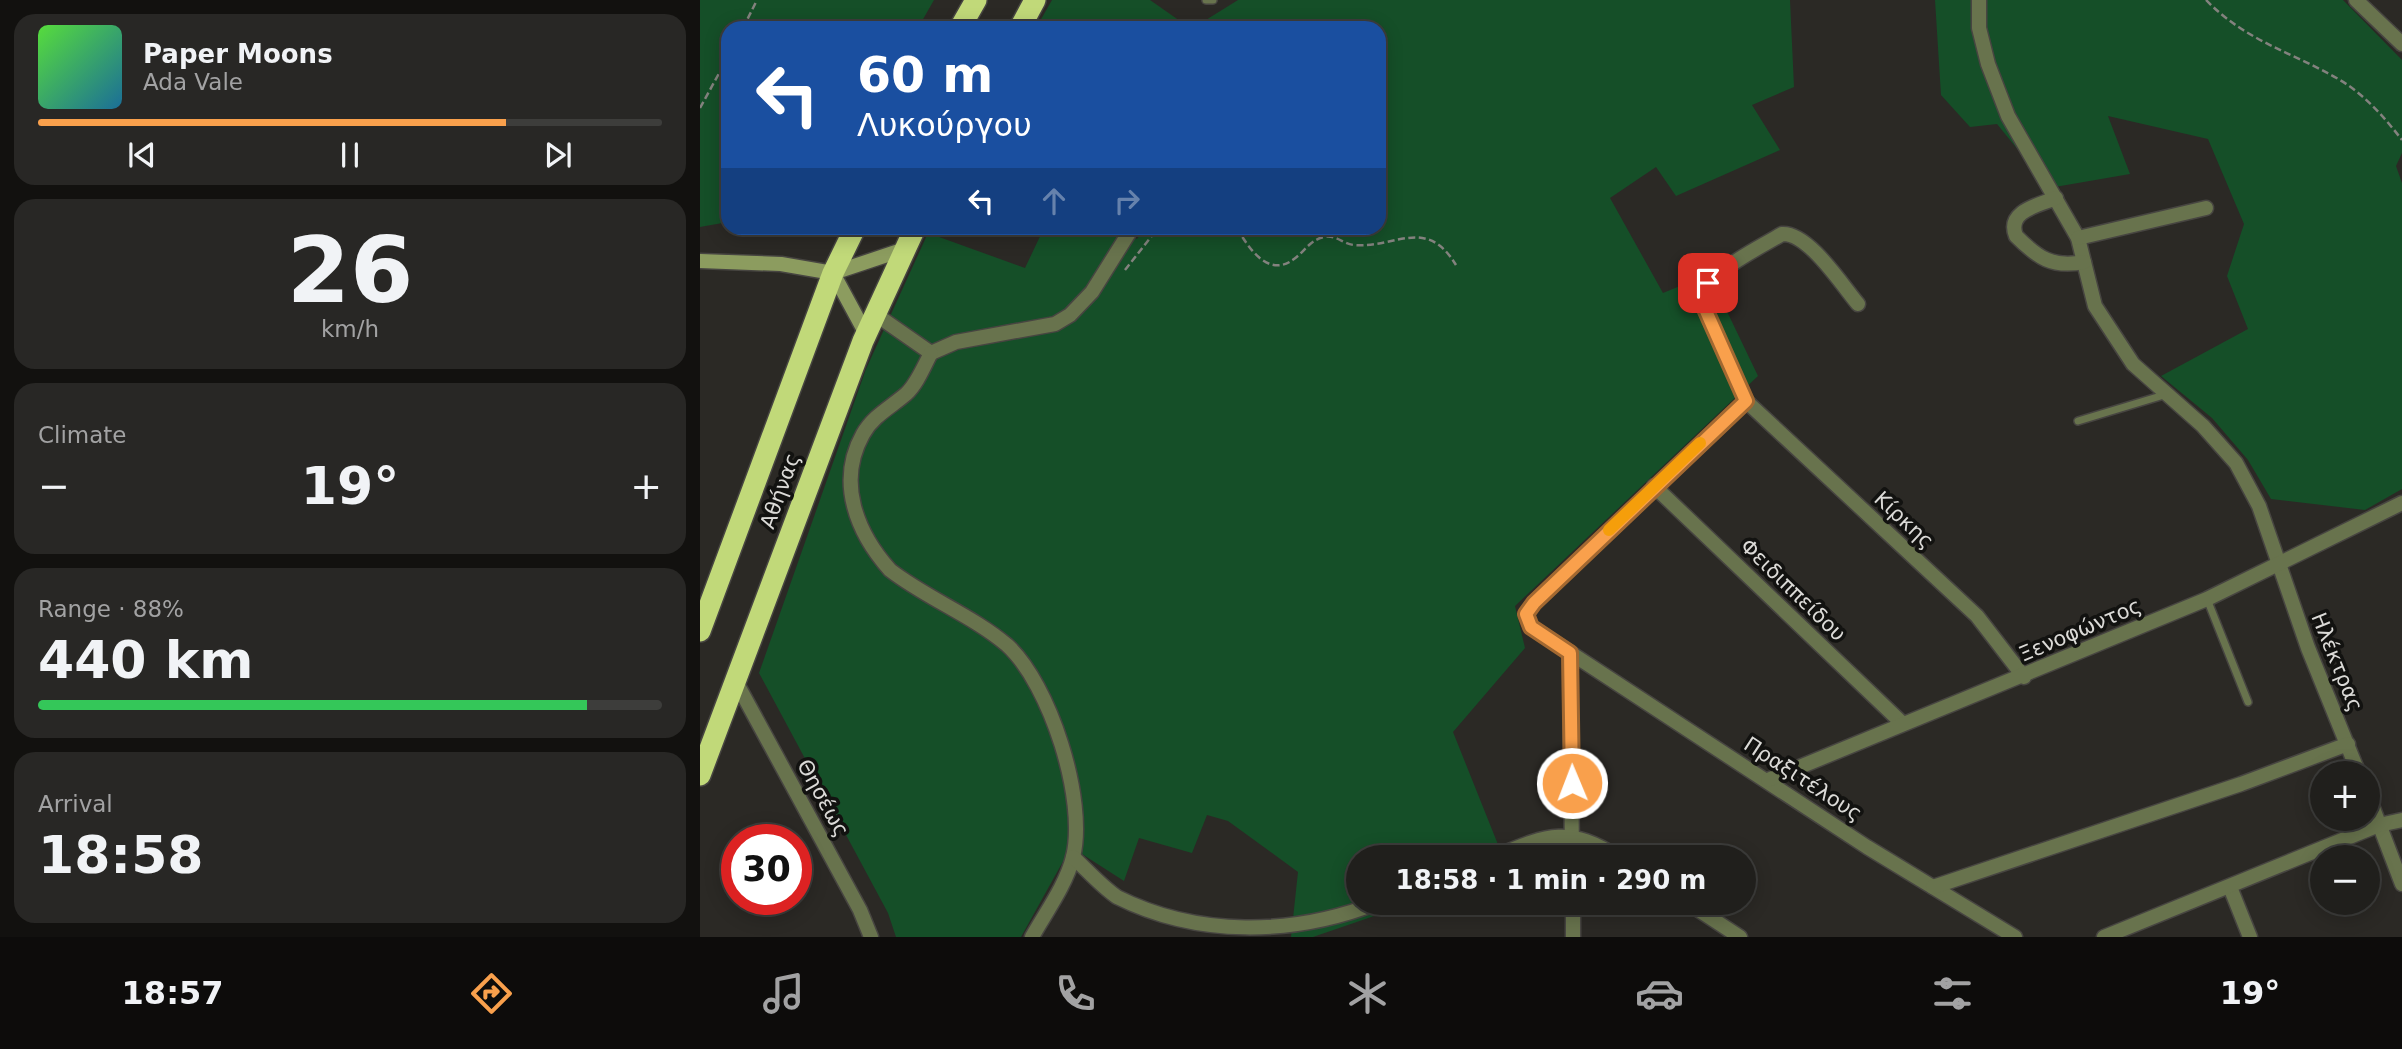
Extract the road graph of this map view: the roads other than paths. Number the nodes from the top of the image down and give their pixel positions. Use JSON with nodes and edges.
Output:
{"nodes":[{"id":1,"x":976,"y":0,"type":"edge"},
{"id":2,"x":1035,"y":0,"type":"edge"},
{"id":3,"x":1206,"y":0,"type":"edge"},
{"id":4,"x":1213,"y":0,"type":"edge"},
{"id":5,"x":1979,"y":0,"type":"edge"},
{"id":6,"x":2356,"y":0,"type":"edge"},
{"id":7,"x":964,"y":21,"type":"edge"},
{"id":8,"x":1024,"y":21,"type":"edge"},
{"id":9,"x":2402,"y":44,"type":"edge"},
{"id":10,"x":2056,"y":198,"type":"junction"},
{"id":11,"x":2206,"y":208,"type":"dead end"},
{"id":12,"x":852,"y":235,"type":"edge"},
{"id":13,"x":912,"y":235,"type":"edge"},
{"id":14,"x":1128,"y":235,"type":"edge"},
{"id":15,"x":2078,"y":238,"type":"junction"},
{"id":16,"x":905,"y":249,"type":"junction"},
{"id":17,"x":700,"y":261,"type":"edge"},
{"id":18,"x":2084,"y":262,"type":"junction"},
{"id":19,"x":834,"y":273,"type":"junction"},
{"id":20,"x":1858,"y":304,"type":"dead end"},
{"id":21,"x":875,"y":314,"type":"junction"},
{"id":22,"x":866,"y":334,"type":"junction"},
{"id":23,"x":931,"y":353,"type":"junction"},
{"id":24,"x":2164,"y":395,"type":"junction"},
{"id":25,"x":1746,"y":401,"type":"junction"},
{"id":26,"x":2078,"y":421,"type":"dead end"},
{"id":27,"x":1654,"y":486,"type":"junction"},
{"id":28,"x":2402,"y":503,"type":"edge"},
{"id":29,"x":2278,"y":565,"type":"junction"},
{"id":30,"x":2207,"y":599,"type":"junction"},
{"id":31,"x":704,"y":610,"type":"edge"},
{"id":32,"x":700,"y":631,"type":"edge"},
{"id":33,"x":1570,"y":653,"type":"junction"},
{"id":34,"x":2024,"y":677,"type":"junction"},
{"id":35,"x":736,"y":680,"type":"junction"},
{"id":36,"x":2248,"y":702,"type":"dead end"},
{"id":37,"x":1903,"y":724,"type":"junction"},
{"id":38,"x":2348,"y":744,"type":"junction"},
{"id":39,"x":2354,"y":761,"type":"edge"},
{"id":40,"x":700,"y":775,"type":"edge"},
{"id":41,"x":1768,"y":780,"type":"junction"},
{"id":42,"x":2402,"y":820,"type":"edge"},
{"id":43,"x":2380,"y":825,"type":"edge"},
{"id":44,"x":2380,"y":828,"type":"edge"},
{"id":45,"x":2365,"y":831,"type":"edge"},
{"id":46,"x":1572,"y":835,"type":"junction"},
{"id":47,"x":1527,"y":845,"type":"edge"},
{"id":48,"x":1572,"y":845,"type":"edge"},
{"id":49,"x":1597,"y":845,"type":"edge"},
{"id":50,"x":1073,"y":858,"type":"junction"},
{"id":51,"x":2402,"y":884,"type":"edge"},
{"id":52,"x":1934,"y":887,"type":"junction"},
{"id":53,"x":2230,"y":887,"type":"junction"},
{"id":54,"x":1346,"y":915,"type":"edge"},
{"id":55,"x":1573,"y":915,"type":"edge"},
{"id":56,"x":1706,"y":915,"type":"edge"},
{"id":57,"x":871,"y":937,"type":"edge"},
{"id":58,"x":1032,"y":937,"type":"edge"},
{"id":59,"x":1573,"y":937,"type":"edge"},
{"id":60,"x":1740,"y":937,"type":"edge"},
{"id":61,"x":2015,"y":937,"type":"edge"},
{"id":62,"x":2104,"y":937,"type":"edge"},
{"id":63,"x":2250,"y":937,"type":"edge"}],
"edges":[{"from":1,"to":7,"type":"highway"},
{"from":2,"to":8,"type":"highway"},
{"from":3,"to":4,"type":"lane"},
{"from":5,"to":10,"type":"street","name":"Ηλέκτρας"},
{"from":6,"to":9,"type":"street"},
{"from":10,"to":15,"type":"street","name":"Ηλέκτρας"},
{"from":10,"to":18,"type":"street"},
{"from":11,"to":15,"type":"street"},
{"from":12,"to":19,"type":"highway","name":"Αθήνας"},
{"from":13,"to":16,"type":"highway","name":"Αθήνας"},
{"from":14,"to":23,"type":"street"},
{"from":15,"to":18,"type":"street","name":"Ηλέκτρας"},
{"from":16,"to":19,"type":"street"},
{"from":16,"to":21,"type":"highway","name":"Αθήνας"},
{"from":17,"to":19,"type":"street"},
{"from":18,"to":24,"type":"street","name":"Ηλέκτρας"},
{"from":19,"to":22,"type":"street"},
{"from":19,"to":31,"type":"highway","name":"Αθήνας"},
{"from":20,"to":25,"type":"street"},
{"from":21,"to":22,"type":"highway","name":"Αθήνας"},
{"from":21,"to":23,"type":"street"},
{"from":22,"to":35,"type":"highway","name":"Αθήνας"},
{"from":23,"to":50,"type":"street"},
{"from":24,"to":26,"type":"lane"},
{"from":24,"to":29,"type":"street","name":"Ηλέκτρας"},
{"from":25,"to":27,"type":"street"},
{"from":25,"to":34,"type":"street","name":"Κίρκης"},
{"from":27,"to":33,"type":"street","name":"Πραξιτέλους"},
{"from":27,"to":37,"type":"street","name":"Φειδιππείδου"},
{"from":28,"to":29,"type":"street","name":"Ξενοφώντος"},
{"from":29,"to":30,"type":"street","name":"Ξενοφώντος"},
{"from":29,"to":38,"type":"street","name":"Ηλέκτρας"},
{"from":30,"to":34,"type":"street","name":"Ξενοφώντος"},
{"from":30,"to":36,"type":"lane"},
{"from":31,"to":32,"type":"highway","name":"Αθήνας"},
{"from":33,"to":41,"type":"street","name":"Πραξιτέλους"},
{"from":33,"to":46,"type":"street"},
{"from":34,"to":37,"type":"street","name":"Ξενοφώντος"},
{"from":35,"to":40,"type":"highway","name":"Αθήνας"},
{"from":35,"to":57,"type":"street","name":"Θησέως"},
{"from":37,"to":41,"type":"street","name":"Ξενοφώντος"},
{"from":38,"to":39,"type":"street","name":"Ηλέκτρας"},
{"from":38,"to":52,"type":"street"},
{"from":41,"to":52,"type":"street","name":"Πραξιτέλους"},
{"from":42,"to":43,"type":"street"},
{"from":44,"to":51,"type":"street"},
{"from":45,"to":53,"type":"street"},
{"from":46,"to":47,"type":"street"},
{"from":46,"to":48,"type":"street"},
{"from":46,"to":49,"type":"street"},
{"from":50,"to":54,"type":"street"},
{"from":50,"to":58,"type":"street"},
{"from":52,"to":61,"type":"street","name":"Πραξιτέλους"},
{"from":53,"to":62,"type":"street"},
{"from":53,"to":63,"type":"street"},
{"from":55,"to":59,"type":"street"},
{"from":56,"to":60,"type":"street"}]}
